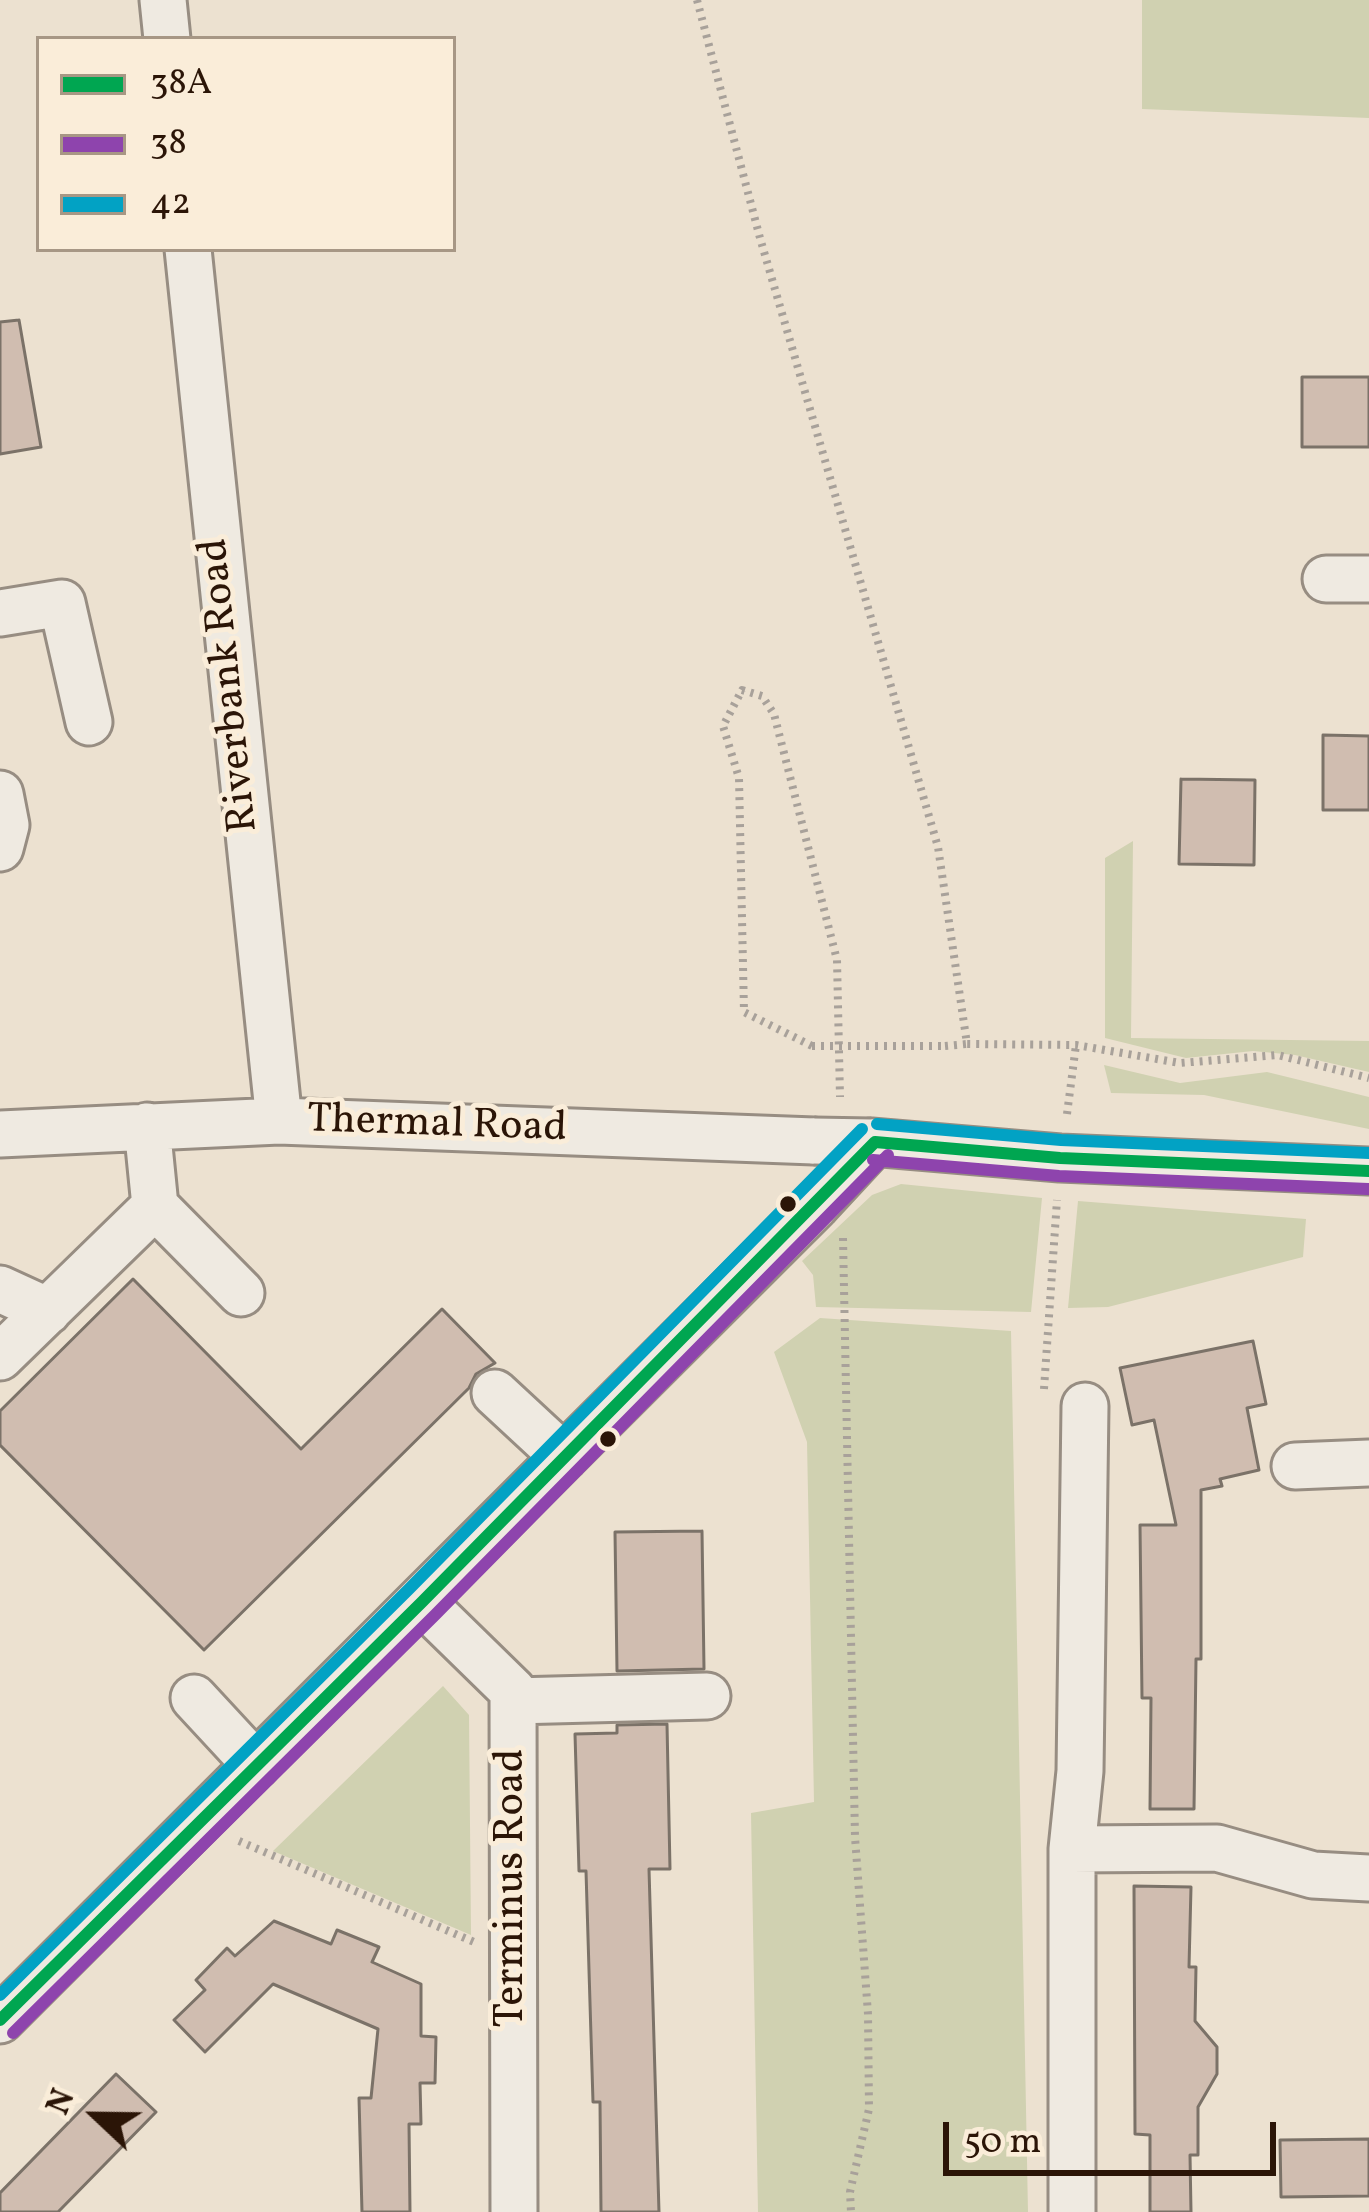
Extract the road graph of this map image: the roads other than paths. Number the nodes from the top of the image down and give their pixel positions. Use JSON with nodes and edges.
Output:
{"nodes":[{"id":1,"x":164,"y":0,"type":"edge"},
{"id":2,"x":167,"y":36,"type":"edge"},
{"id":3,"x":188,"y":252,"type":"edge"},
{"id":4,"x":0,"y":613,"type":"edge"},
{"id":5,"x":89,"y":722,"type":"dead end"},
{"id":6,"x":0,"y":794,"type":"edge"},
{"id":7,"x":0,"y":848,"type":"edge"},
{"id":8,"x":279,"y":1121,"type":"junction"},
{"id":9,"x":147,"y":1126,"type":"junction"},
{"id":10,"x":0,"y":1134,"type":"edge"},
{"id":11,"x":871,"y":1145,"type":"junction"},
{"id":12,"x":1369,"y":1171,"type":"edge"},
{"id":13,"x":155,"y":1206,"type":"junction"},
{"id":14,"x":0,"y":1288,"type":"edge"},
{"id":15,"x":241,"y":1293,"type":"dead end"},
{"id":16,"x":48,"y":1311,"type":"junction"},
{"id":17,"x":0,"y":1357,"type":"edge"},
{"id":18,"x":495,"y":1393,"type":"dead end"},
{"id":19,"x":1085,"y":1406,"type":"dead end"},
{"id":20,"x":564,"y":1457,"type":"junction"},
{"id":21,"x":1369,"y":1463,"type":"edge"},
{"id":22,"x":1294,"y":1466,"type":"dead end"},
{"id":23,"x":422,"y":1602,"type":"junction"},
{"id":24,"x":707,"y":1696,"type":"dead end"},
{"id":25,"x":194,"y":1698,"type":"dead end"},
{"id":26,"x":514,"y":1701,"type":"junction"},
{"id":27,"x":256,"y":1766,"type":"junction"},
{"id":28,"x":1072,"y":1849,"type":"junction"},
{"id":29,"x":1369,"y":1878,"type":"edge"},
{"id":30,"x":0,"y":2020,"type":"edge"},
{"id":31,"x":514,"y":2212,"type":"edge"},
{"id":32,"x":1072,"y":2212,"type":"edge"}],
"edges":[{"from":1,"to":2,"type":"street"},
{"from":3,"to":8,"type":"street","name":"Riverbank Road"},
{"from":4,"to":5,"type":"street"},
{"from":6,"to":7,"type":"street"},
{"from":8,"to":9,"type":"street","name":"Thermal Road"},
{"from":8,"to":11,"type":"street","name":"Thermal Road","bridge":true},
{"from":9,"to":10,"type":"street","name":"Thermal Road"},
{"from":9,"to":13,"type":"street"},
{"from":11,"to":12,"type":"street","name":"Thermal Road"},
{"from":11,"to":20,"type":"street","bridge":true},
{"from":13,"to":15,"type":"street"},
{"from":13,"to":16,"type":"street"},
{"from":14,"to":16,"type":"street"},
{"from":16,"to":17,"type":"street"},
{"from":18,"to":20,"type":"street"},
{"from":19,"to":28,"type":"street"},
{"from":20,"to":23,"type":"street"},
{"from":21,"to":22,"type":"street"},
{"from":23,"to":26,"type":"street","name":"Terminus Road"},
{"from":23,"to":27,"type":"street"},
{"from":24,"to":26,"type":"street"},
{"from":25,"to":27,"type":"street"},
{"from":26,"to":31,"type":"street","name":"Terminus Road"},
{"from":27,"to":30,"type":"street"},
{"from":28,"to":29,"type":"street"},
{"from":28,"to":32,"type":"street"}]}
